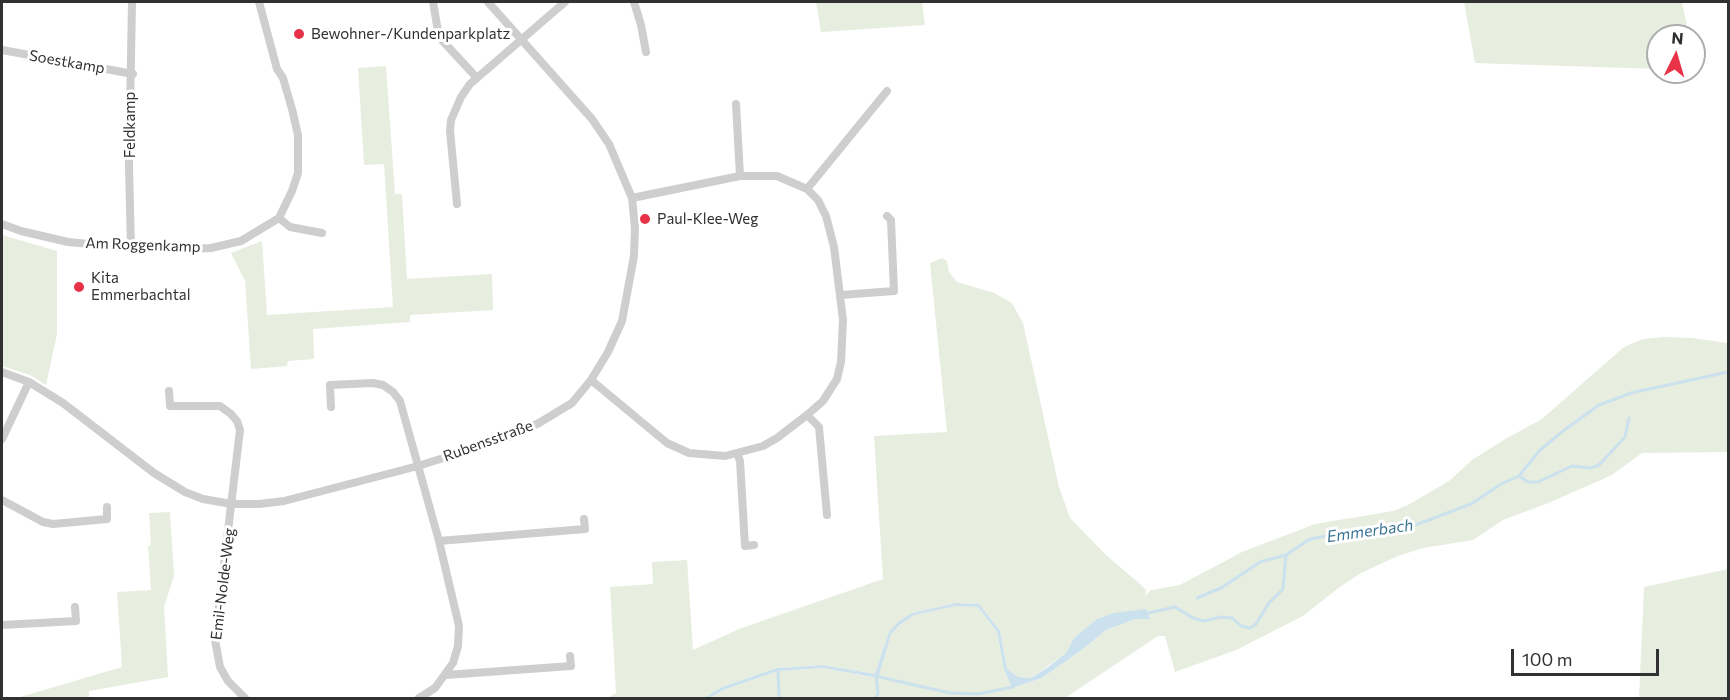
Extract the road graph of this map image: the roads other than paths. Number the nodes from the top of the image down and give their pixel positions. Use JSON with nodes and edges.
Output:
{"nodes":[{"id":1,"x":132,"y":2,"type":"edge"},
{"id":2,"x":259,"y":2,"type":"edge"},
{"id":3,"x":433,"y":2,"type":"edge"},
{"id":4,"x":488,"y":2,"type":"edge"},
{"id":5,"x":565,"y":2,"type":"edge"},
{"id":6,"x":634,"y":2,"type":"edge"},
{"id":7,"x":522,"y":41,"type":"junction"},
{"id":8,"x":2,"y":50,"type":"edge"},
{"id":9,"x":646,"y":52,"type":"dead end"},
{"id":10,"x":132,"y":74,"type":"junction"},
{"id":11,"x":477,"y":78,"type":"junction"},
{"id":12,"x":886,"y":91,"type":"dead end"},
{"id":13,"x":736,"y":104,"type":"dead end"},
{"id":14,"x":740,"y":176,"type":"junction"},
{"id":15,"x":807,"y":189,"type":"junction"},
{"id":16,"x":632,"y":198,"type":"junction"},
{"id":17,"x":457,"y":204,"type":"dead end"},
{"id":18,"x":887,"y":216,"type":"dead end"},
{"id":19,"x":279,"y":218,"type":"junction"},
{"id":20,"x":2,"y":224,"type":"edge"},
{"id":21,"x":322,"y":233,"type":"dead end"},
{"id":22,"x":131,"y":248,"type":"junction"},
{"id":23,"x":841,"y":295,"type":"junction"},
{"id":24,"x":2,"y":372,"type":"edge"},
{"id":25,"x":591,"y":380,"type":"junction"},
{"id":26,"x":29,"y":382,"type":"junction"},
{"id":27,"x":169,"y":391,"type":"dead end"},
{"id":28,"x":331,"y":407,"type":"dead end"},
{"id":29,"x":807,"y":415,"type":"junction"},
{"id":30,"x":2,"y":439,"type":"edge"},
{"id":31,"x":737,"y":453,"type":"junction"},
{"id":32,"x":418,"y":466,"type":"junction"},
{"id":33,"x":2,"y":500,"type":"edge"},
{"id":34,"x":232,"y":504,"type":"junction"},
{"id":35,"x":107,"y":507,"type":"dead end"},
{"id":36,"x":827,"y":515,"type":"dead end"},
{"id":37,"x":584,"y":519,"type":"dead end"},
{"id":38,"x":439,"y":541,"type":"junction"},
{"id":39,"x":753,"y":545,"type":"dead end"},
{"id":40,"x":75,"y":607,"type":"dead end"},
{"id":41,"x":2,"y":625,"type":"edge"},
{"id":42,"x":570,"y":656,"type":"dead end"},
{"id":43,"x":446,"y":675,"type":"junction"},
{"id":44,"x":235,"y":695,"type":"edge"},
{"id":45,"x":245,"y":699,"type":"edge"},
{"id":46,"x":419,"y":699,"type":"edge"}],
"edges":[{"from":1,"to":10,"type":"street","name":"Feldkamp"},
{"from":2,"to":19,"type":"street"},
{"from":3,"to":11,"type":"street"},
{"from":4,"to":7,"type":"street","name":"Rubensstraße"},
{"from":5,"to":7,"type":"street"},
{"from":6,"to":9,"type":"street"},
{"from":7,"to":11,"type":"street"},
{"from":7,"to":16,"type":"street","name":"Rubensstraße"},
{"from":8,"to":10,"type":"street","name":"Soestkamp"},
{"from":10,"to":22,"type":"street","name":"Feldkamp"},
{"from":11,"to":17,"type":"street"},
{"from":12,"to":15,"type":"street"},
{"from":13,"to":14,"type":"street"},
{"from":14,"to":15,"type":"street"},
{"from":14,"to":16,"type":"street"},
{"from":15,"to":23,"type":"street"},
{"from":16,"to":25,"type":"street","name":"Rubensstraße"},
{"from":18,"to":23,"type":"street"},
{"from":19,"to":21,"type":"street"},
{"from":19,"to":22,"type":"street","name":"Am Roggenkamp"},
{"from":20,"to":22,"type":"street","name":"Am Roggenkamp"},
{"from":23,"to":29,"type":"street"},
{"from":24,"to":26,"type":"street","name":"Rubensstraße"},
{"from":25,"to":31,"type":"street"},
{"from":25,"to":32,"type":"street","name":"Rubensstraße"},
{"from":26,"to":30,"type":"street"},
{"from":26,"to":34,"type":"street","name":"Rubensstraße"},
{"from":27,"to":34,"type":"street"},
{"from":28,"to":32,"type":"street"},
{"from":29,"to":31,"type":"street"},
{"from":29,"to":36,"type":"street"},
{"from":31,"to":39,"type":"street"},
{"from":32,"to":34,"type":"street","name":"Rubensstraße"},
{"from":32,"to":38,"type":"street"},
{"from":33,"to":35,"type":"street"},
{"from":34,"to":44,"type":"street","name":"Emil-Nolde-Weg"},
{"from":37,"to":38,"type":"street"},
{"from":38,"to":43,"type":"street"},
{"from":40,"to":41,"type":"street"},
{"from":42,"to":43,"type":"street"},
{"from":43,"to":46,"type":"street"},
{"from":44,"to":45,"type":"street","name":"Emil-Nolde-Weg"}]}
